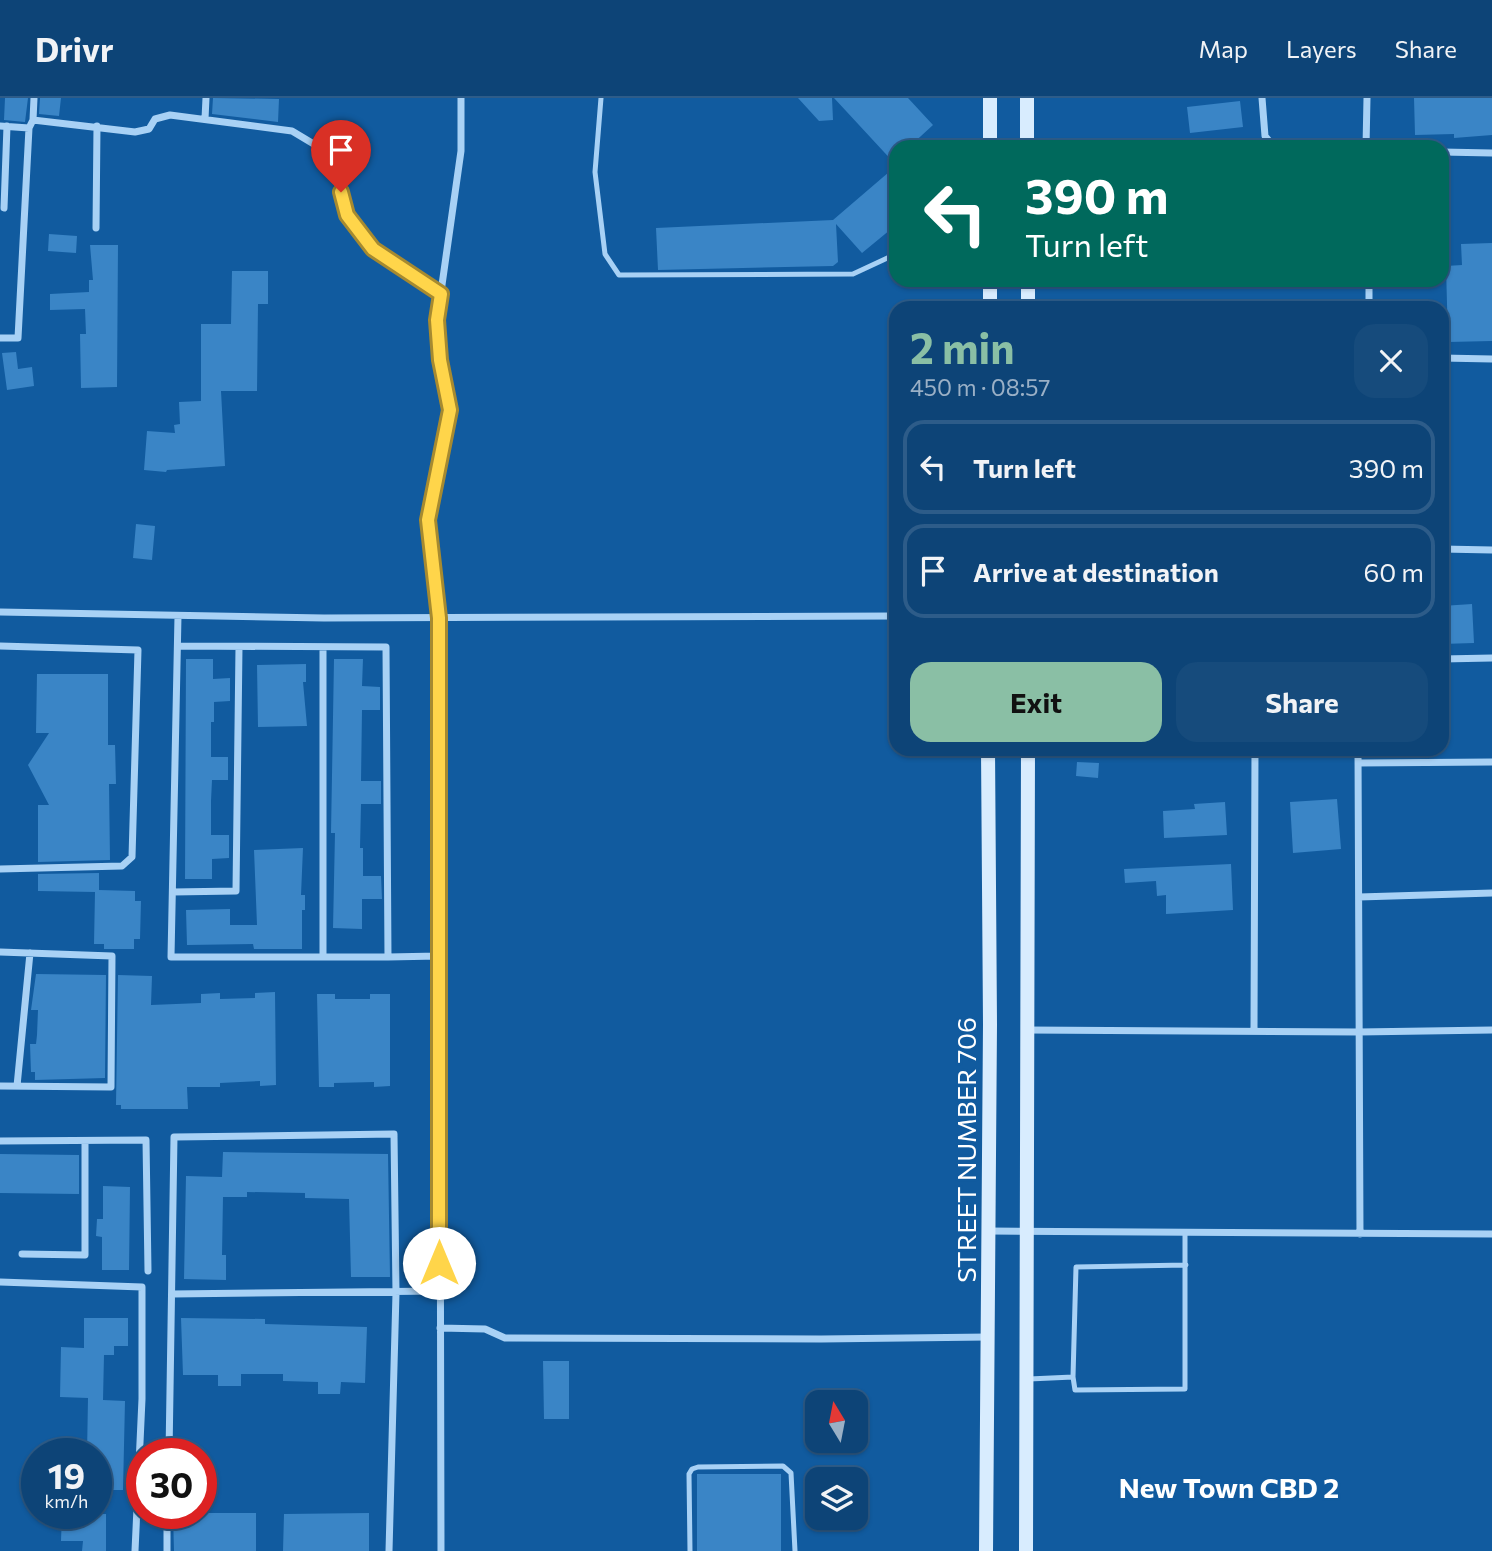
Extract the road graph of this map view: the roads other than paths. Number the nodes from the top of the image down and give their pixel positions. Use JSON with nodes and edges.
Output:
{"nodes":[{"id":1,"x":34,"y":98,"type":"edge"},
{"id":2,"x":206,"y":98,"type":"edge"},
{"id":3,"x":461,"y":98,"type":"edge"},
{"id":4,"x":601,"y":98,"type":"edge"},
{"id":5,"x":990,"y":98,"type":"edge"},
{"id":6,"x":1027,"y":98,"type":"edge"},
{"id":7,"x":1262,"y":98,"type":"edge"},
{"id":8,"x":1367,"y":98,"type":"edge"},
{"id":9,"x":205,"y":119,"type":"junction"},
{"id":10,"x":33,"y":120,"type":"junction"},
{"id":11,"x":97,"y":125,"type":"junction"},
{"id":12,"x":4,"y":126,"type":"edge"},
{"id":13,"x":29,"y":128,"type":"junction"},
{"id":14,"x":990,"y":140,"type":"edge"},
{"id":15,"x":1027,"y":140,"type":"edge"},
{"id":16,"x":1269,"y":140,"type":"edge"},
{"id":17,"x":1367,"y":140,"type":"edge"},
{"id":18,"x":1449,"y":152,"type":"edge"},
{"id":19,"x":1492,"y":153,"type":"edge"},
{"id":20,"x":4,"y":208,"type":"dead end"},
{"id":21,"x":96,"y":228,"type":"dead end"},
{"id":22,"x":889,"y":257,"type":"edge"},
{"id":23,"x":441,"y":294,"type":"junction"},
{"id":24,"x":0,"y":338,"type":"edge"},
{"id":25,"x":1449,"y":358,"type":"edge"},
{"id":26,"x":1492,"y":359,"type":"edge"},
{"id":27,"x":1449,"y":549,"type":"edge"},
{"id":28,"x":1492,"y":550,"type":"edge"},
{"id":29,"x":0,"y":612,"type":"edge"},
{"id":30,"x":178,"y":616,"type":"junction"},
{"id":31,"x":889,"y":616,"type":"edge"},
{"id":32,"x":439,"y":618,"type":"junction"},
{"id":33,"x":0,"y":646,"type":"edge"},
{"id":34,"x":178,"y":646,"type":"junction"},
{"id":35,"x":239,"y":647,"type":"junction"},
{"id":36,"x":323,"y":648,"type":"junction"},
{"id":37,"x":1492,"y":658,"type":"edge"},
{"id":38,"x":1449,"y":659,"type":"edge"},
{"id":39,"x":988,"y":756,"type":"edge"},
{"id":40,"x":1028,"y":756,"type":"edge"},
{"id":41,"x":1255,"y":756,"type":"edge"},
{"id":42,"x":1358,"y":756,"type":"edge"},
{"id":43,"x":1492,"y":762,"type":"edge"},
{"id":44,"x":1358,"y":763,"type":"junction"},
{"id":45,"x":0,"y":869,"type":"edge"},
{"id":46,"x":173,"y":892,"type":"junction"},
{"id":47,"x":1492,"y":893,"type":"edge"},
{"id":48,"x":1359,"y":897,"type":"junction"},
{"id":49,"x":0,"y":952,"type":"edge"},
{"id":50,"x":30,"y":953,"type":"junction"},
{"id":51,"x":438,"y":956,"type":"junction"},
{"id":52,"x":323,"y":957,"type":"junction"},
{"id":53,"x":388,"y":957,"type":"junction"},
{"id":54,"x":1026,"y":1030,"type":"junction"},
{"id":55,"x":1492,"y":1030,"type":"edge"},
{"id":56,"x":1254,"y":1031,"type":"junction"},
{"id":57,"x":1359,"y":1032,"type":"junction"},
{"id":58,"x":0,"y":1086,"type":"edge"},
{"id":59,"x":17,"y":1086,"type":"junction"},
{"id":60,"x":0,"y":1141,"type":"edge"},
{"id":61,"x":85,"y":1141,"type":"junction"},
{"id":62,"x":1025,"y":1230,"type":"junction"},
{"id":63,"x":989,"y":1231,"type":"junction"},
{"id":64,"x":1185,"y":1232,"type":"junction"},
{"id":65,"x":1360,"y":1234,"type":"junction"},
{"id":66,"x":1492,"y":1234,"type":"edge"},
{"id":67,"x":22,"y":1254,"type":"dead end"},
{"id":68,"x":1186,"y":1265,"type":"junction"},
{"id":69,"x":148,"y":1271,"type":"dead end"},
{"id":70,"x":0,"y":1282,"type":"edge"},
{"id":71,"x":439,"y":1291,"type":"junction"},
{"id":72,"x":396,"y":1293,"type":"junction"},
{"id":73,"x":172,"y":1294,"type":"junction"},
{"id":74,"x":440,"y":1328,"type":"junction"},
{"id":75,"x":988,"y":1336,"type":"junction"},
{"id":76,"x":1073,"y":1377,"type":"junction"},
{"id":77,"x":1026,"y":1379,"type":"junction"},
{"id":78,"x":169,"y":1438,"type":"edge"},
{"id":79,"x":167,"y":1529,"type":"edge"},
{"id":80,"x":987,"y":1533,"type":"junction"},
{"id":81,"x":1028,"y":1549,"type":"edge"},
{"id":82,"x":135,"y":1551,"type":"edge"},
{"id":83,"x":167,"y":1551,"type":"edge"},
{"id":84,"x":389,"y":1551,"type":"edge"},
{"id":85,"x":441,"y":1551,"type":"edge"},
{"id":86,"x":690,"y":1551,"type":"edge"},
{"id":87,"x":795,"y":1551,"type":"edge"},
{"id":88,"x":974,"y":1551,"type":"edge"},
{"id":89,"x":986,"y":1551,"type":"edge"}],
"edges":[{"from":1,"to":10,"type":"street"},
{"from":2,"to":9,"type":"street"},
{"from":3,"to":23,"type":"street"},
{"from":4,"to":22,"type":"lane"},
{"from":5,"to":14,"type":"street"},
{"from":6,"to":15,"type":"street"},
{"from":7,"to":16,"type":"street"},
{"from":8,"to":17,"type":"street"},
{"from":9,"to":11,"type":"street"},
{"from":9,"to":23,"type":"street"},
{"from":10,"to":11,"type":"street"},
{"from":10,"to":13,"type":"street"},
{"from":11,"to":21,"type":"street"},
{"from":12,"to":13,"type":"street"},
{"from":12,"to":20,"type":"street"},
{"from":13,"to":24,"type":"street"},
{"from":18,"to":19,"type":"street"},
{"from":23,"to":32,"type":"street"},
{"from":25,"to":26,"type":"street"},
{"from":27,"to":28,"type":"street"},
{"from":29,"to":30,"type":"street"},
{"from":30,"to":32,"type":"street"},
{"from":30,"to":34,"type":"street"},
{"from":31,"to":32,"type":"street"},
{"from":32,"to":51,"type":"street"},
{"from":33,"to":45,"type":"street"},
{"from":34,"to":35,"type":"street"},
{"from":34,"to":46,"type":"street"},
{"from":35,"to":36,"type":"street"},
{"from":35,"to":46,"type":"street"},
{"from":36,"to":52,"type":"street"},
{"from":36,"to":53,"type":"street"},
{"from":37,"to":38,"type":"street"},
{"from":39,"to":63,"type":"street","name":"STREET NUMBER 706"},
{"from":40,"to":54,"type":"street"},
{"from":41,"to":56,"type":"street"},
{"from":42,"to":44,"type":"street"},
{"from":43,"to":44,"type":"street"},
{"from":44,"to":48,"type":"street"},
{"from":46,"to":52,"type":"street"},
{"from":47,"to":48,"type":"street"},
{"from":48,"to":57,"type":"street"},
{"from":49,"to":50,"type":"street"},
{"from":50,"to":59,"type":"street"},
{"from":50,"to":59,"type":"street"},
{"from":51,"to":53,"type":"street"},
{"from":51,"to":71,"type":"street"},
{"from":52,"to":53,"type":"street"},
{"from":54,"to":56,"type":"street"},
{"from":54,"to":62,"type":"street"},
{"from":55,"to":57,"type":"street"},
{"from":56,"to":57,"type":"street"},
{"from":57,"to":65,"type":"street"},
{"from":58,"to":59,"type":"street"},
{"from":60,"to":61,"type":"street"},
{"from":61,"to":67,"type":"street"},
{"from":61,"to":69,"type":"street"},
{"from":62,"to":63,"type":"street"},
{"from":62,"to":64,"type":"street"},
{"from":62,"to":77,"type":"street"},
{"from":63,"to":75,"type":"street","name":"STREET NUMBER 706"},
{"from":64,"to":65,"type":"street"},
{"from":64,"to":68,"type":"lane"},
{"from":65,"to":66,"type":"street"},
{"from":68,"to":76,"type":"lane"},
{"from":68,"to":76,"type":"lane"},
{"from":70,"to":82,"type":"street"},
{"from":71,"to":72,"type":"street"},
{"from":71,"to":74,"type":"street"},
{"from":72,"to":73,"type":"street"},
{"from":72,"to":73,"type":"street"},
{"from":72,"to":84,"type":"street"},
{"from":73,"to":78,"type":"street"},
{"from":74,"to":75,"type":"street"},
{"from":74,"to":85,"type":"street"},
{"from":75,"to":80,"type":"street","name":"STREET NUMBER 706"},
{"from":76,"to":77,"type":"lane"},
{"from":77,"to":81,"type":"street"},
{"from":79,"to":83,"type":"street"},
{"from":80,"to":88,"type":"street"},
{"from":80,"to":89,"type":"street","name":"STREET NUMBER 706"},
{"from":86,"to":87,"type":"lane"}]}
